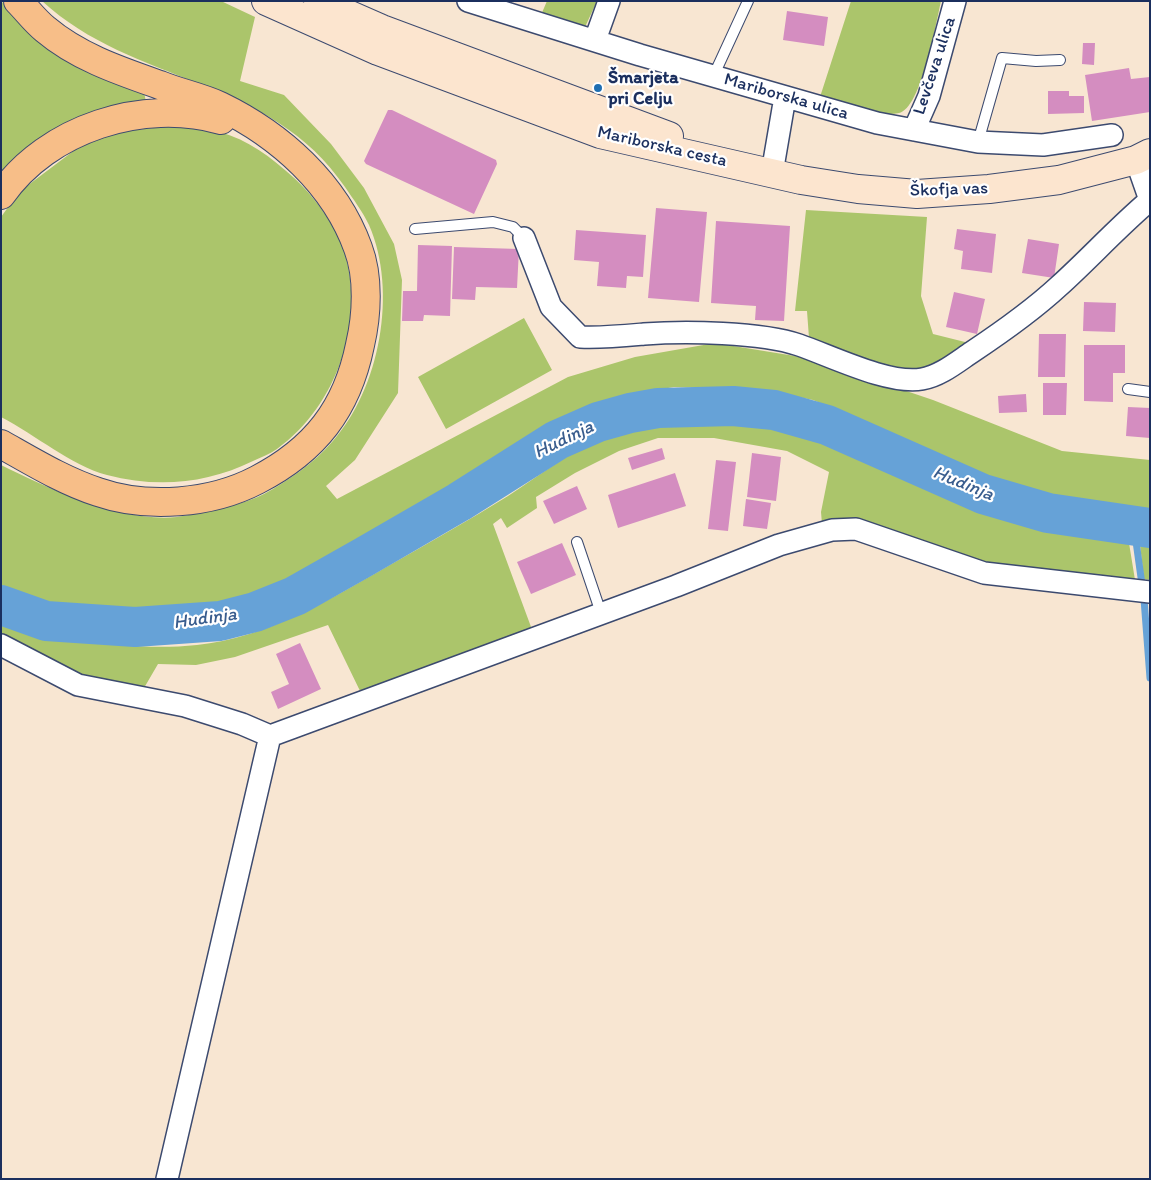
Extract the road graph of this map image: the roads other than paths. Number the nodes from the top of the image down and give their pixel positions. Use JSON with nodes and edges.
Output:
{"nodes":[{"id":1,"x":18,"y":1,"type":"edge"},
{"id":2,"x":266,"y":1,"type":"edge"},
{"id":3,"x":318,"y":1,"type":"edge"},
{"id":4,"x":468,"y":1,"type":"edge"},
{"id":5,"x":609,"y":1,"type":"edge"},
{"id":6,"x":748,"y":1,"type":"edge"},
{"id":7,"x":955,"y":1,"type":"edge"},
{"id":8,"x":595,"y":40,"type":"junction"},
{"id":9,"x":1060,"y":60,"type":"dead end"},
{"id":10,"x":713,"y":77,"type":"junction"},
{"id":11,"x":785,"y":97,"type":"junction"},
{"id":12,"x":914,"y":130,"type":"junction"},
{"id":13,"x":268,"y":134,"type":"junction"},
{"id":14,"x":1112,"y":135,"type":"dead end"},
{"id":15,"x":978,"y":142,"type":"junction"},
{"id":16,"x":1143,"y":156,"type":"edge"},
{"id":17,"x":745,"y":166,"type":"junction"},
{"id":18,"x":772,"y":173,"type":"junction"},
{"id":19,"x":1,"y":195,"type":"edge"},
{"id":20,"x":1150,"y":200,"type":"edge"},
{"id":21,"x":415,"y":230,"type":"dead end"},
{"id":22,"x":524,"y":238,"type":"joint"},
{"id":23,"x":1128,"y":389,"type":"dead end"},
{"id":24,"x":1150,"y":392,"type":"edge"},
{"id":25,"x":1,"y":444,"type":"edge"},
{"id":26,"x":577,"y":542,"type":"dead end"},
{"id":27,"x":1150,"y":592,"type":"edge"},
{"id":28,"x":601,"y":612,"type":"junction"},
{"id":29,"x":1,"y":644,"type":"edge"},
{"id":30,"x":270,"y":736,"type":"junction"},
{"id":31,"x":166,"y":1179,"type":"edge"}],
"edges":[{"from":1,"to":13,"type":"highway"},
{"from":2,"to":17,"type":"main road","name":"Mariborska cesta"},
{"from":3,"to":17,"type":"main road","name":"Mariborska cesta"},
{"from":4,"to":8,"type":"street","name":"Mariborska ulica"},
{"from":5,"to":8,"type":"street"},
{"from":6,"to":10,"type":"lane"},
{"from":7,"to":12,"type":"street","name":"Levčeva ulica"},
{"from":8,"to":10,"type":"street","name":"Mariborska ulica"},
{"from":9,"to":15,"type":"lane"},
{"from":10,"to":11,"type":"street","name":"Mariborska ulica"},
{"from":11,"to":12,"type":"street","name":"Mariborska ulica"},
{"from":11,"to":18,"type":"street"},
{"from":12,"to":15,"type":"street","name":"Mariborska ulica"},
{"from":13,"to":19,"type":"highway"},
{"from":13,"to":25,"type":"highway"},
{"from":14,"to":15,"type":"street","name":"Mariborska ulica"},
{"from":16,"to":18,"type":"main road","name":"Škofja vas"},
{"from":16,"to":20,"type":"street"},
{"from":17,"to":18,"type":"main road","name":"Škofja vas"},
{"from":20,"to":22,"type":"street"},
{"from":21,"to":22,"type":"lane"},
{"from":23,"to":24,"type":"lane"},
{"from":26,"to":28,"type":"lane"},
{"from":27,"to":28,"type":"street"},
{"from":28,"to":30,"type":"street"},
{"from":29,"to":30,"type":"street"},
{"from":30,"to":31,"type":"street"}]}
